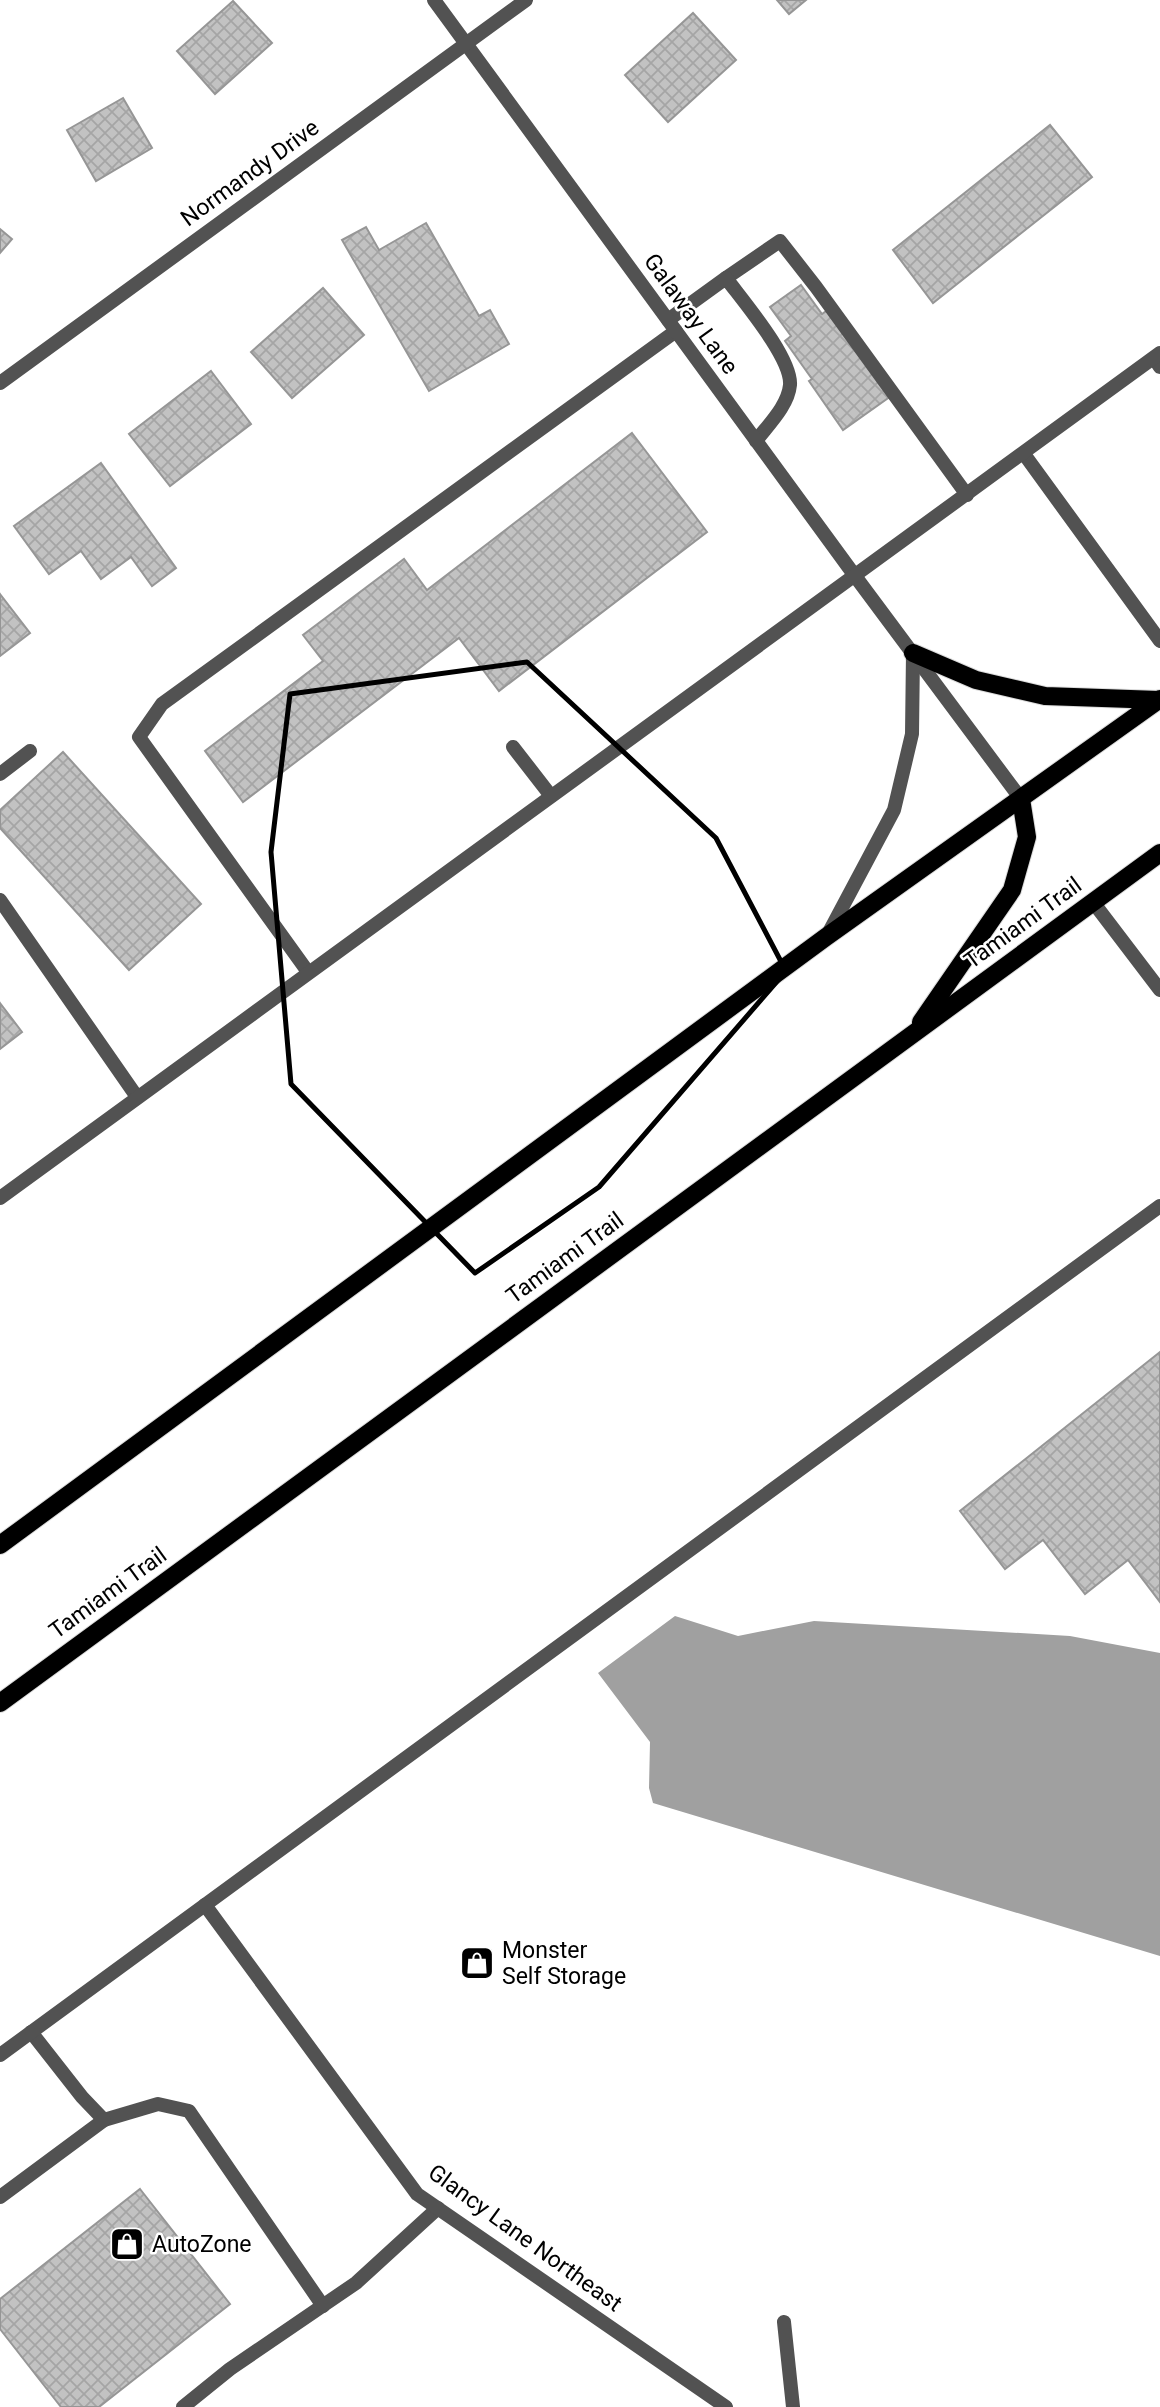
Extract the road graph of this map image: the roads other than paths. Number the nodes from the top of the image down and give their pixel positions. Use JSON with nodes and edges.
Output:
{"nodes":[{"id":1,"x":434,"y":0,"type":"edge"},
{"id":2,"x":526,"y":0,"type":"edge"},
{"id":3,"x":466,"y":44,"type":"junction"},
{"id":4,"x":726,"y":278,"type":"junction"},
{"id":5,"x":672,"y":326,"type":"junction"},
{"id":6,"x":1158,"y":359,"type":"edge"},
{"id":7,"x":0,"y":383,"type":"edge"},
{"id":8,"x":757,"y":441,"type":"junction"},
{"id":9,"x":1024,"y":454,"type":"junction"},
{"id":10,"x":967,"y":495,"type":"junction"},
{"id":11,"x":855,"y":576,"type":"junction"},
{"id":12,"x":1160,"y":641,"type":"edge"},
{"id":13,"x":913,"y":653,"type":"junction"},
{"id":14,"x":1160,"y":699,"type":"edge"},
{"id":15,"x":513,"y":747,"type":"dead end"},
{"id":16,"x":30,"y":751,"type":"dead end"},
{"id":17,"x":0,"y":774,"type":"edge"},
{"id":18,"x":551,"y":796,"type":"junction"},
{"id":19,"x":1021,"y":799,"type":"junction"},
{"id":20,"x":1160,"y":853,"type":"edge"},
{"id":21,"x":0,"y":900,"type":"edge"},
{"id":22,"x":1093,"y":902,"type":"junction"},
{"id":23,"x":826,"y":937,"type":"junction"},
{"id":24,"x":308,"y":972,"type":"junction"},
{"id":25,"x":1160,"y":990,"type":"edge"},
{"id":26,"x":913,"y":1033,"type":"junction"},
{"id":27,"x":137,"y":1097,"type":"junction"},
{"id":28,"x":0,"y":1198,"type":"edge"},
{"id":29,"x":1160,"y":1206,"type":"edge"},
{"id":30,"x":0,"y":1545,"type":"edge"},
{"id":31,"x":0,"y":1703,"type":"edge"},
{"id":32,"x":205,"y":1905,"type":"junction"},
{"id":33,"x":31,"y":2032,"type":"junction"},
{"id":34,"x":0,"y":2054,"type":"edge"},
{"id":35,"x":104,"y":2120,"type":"junction"},
{"id":36,"x":0,"y":2197,"type":"edge"},
{"id":37,"x":438,"y":2208,"type":"junction"},
{"id":38,"x":323,"y":2306,"type":"junction"},
{"id":39,"x":784,"y":2322,"type":"dead end"},
{"id":40,"x":183,"y":2407,"type":"edge"},
{"id":41,"x":726,"y":2407,"type":"edge"},
{"id":42,"x":793,"y":2407,"type":"edge"}],
"edges":[{"from":1,"to":3,"type":"street","name":"Galaway Lane"},
{"from":2,"to":3,"type":"street","name":"Normandy Drive"},
{"from":3,"to":5,"type":"street","name":"Galaway Lane"},
{"from":3,"to":7,"type":"street","name":"Normandy Drive"},
{"from":4,"to":5,"type":"street"},
{"from":4,"to":8,"type":"street"},
{"from":4,"to":10,"type":"street"},
{"from":5,"to":8,"type":"street","name":"Galaway Lane"},
{"from":5,"to":24,"type":"street"},
{"from":6,"to":9,"type":"street"},
{"from":8,"to":11,"type":"street","name":"Galaway Lane"},
{"from":9,"to":10,"type":"street"},
{"from":9,"to":12,"type":"street"},
{"from":10,"to":11,"type":"street"},
{"from":11,"to":13,"type":"street","name":"Galaway Lane"},
{"from":11,"to":18,"type":"street"},
{"from":13,"to":14,"type":"main road"},
{"from":13,"to":19,"type":"street","name":"Galaway Lane"},
{"from":13,"to":23,"type":"street"},
{"from":14,"to":19,"type":"main road"},
{"from":15,"to":18,"type":"street"},
{"from":16,"to":17,"type":"street"},
{"from":18,"to":24,"type":"street"},
{"from":19,"to":23,"type":"main road"},
{"from":19,"to":26,"type":"main road"},
{"from":20,"to":22,"type":"main road","name":"Tamiami Trail"},
{"from":21,"to":27,"type":"street"},
{"from":22,"to":25,"type":"street"},
{"from":22,"to":26,"type":"main road","name":"Tamiami Trail"},
{"from":23,"to":30,"type":"main road"},
{"from":24,"to":27,"type":"street"},
{"from":26,"to":31,"type":"main road","name":"Tamiami Trail"},
{"from":27,"to":28,"type":"street"},
{"from":29,"to":32,"type":"street"},
{"from":32,"to":33,"type":"street"},
{"from":32,"to":37,"type":"street","name":"Glancy Lane Northeast"},
{"from":33,"to":34,"type":"street"},
{"from":33,"to":35,"type":"street"},
{"from":35,"to":36,"type":"street"},
{"from":35,"to":38,"type":"street"},
{"from":37,"to":38,"type":"street"},
{"from":37,"to":41,"type":"street","name":"Glancy Lane Northeast"},
{"from":38,"to":40,"type":"street"},
{"from":39,"to":42,"type":"street"}]}
